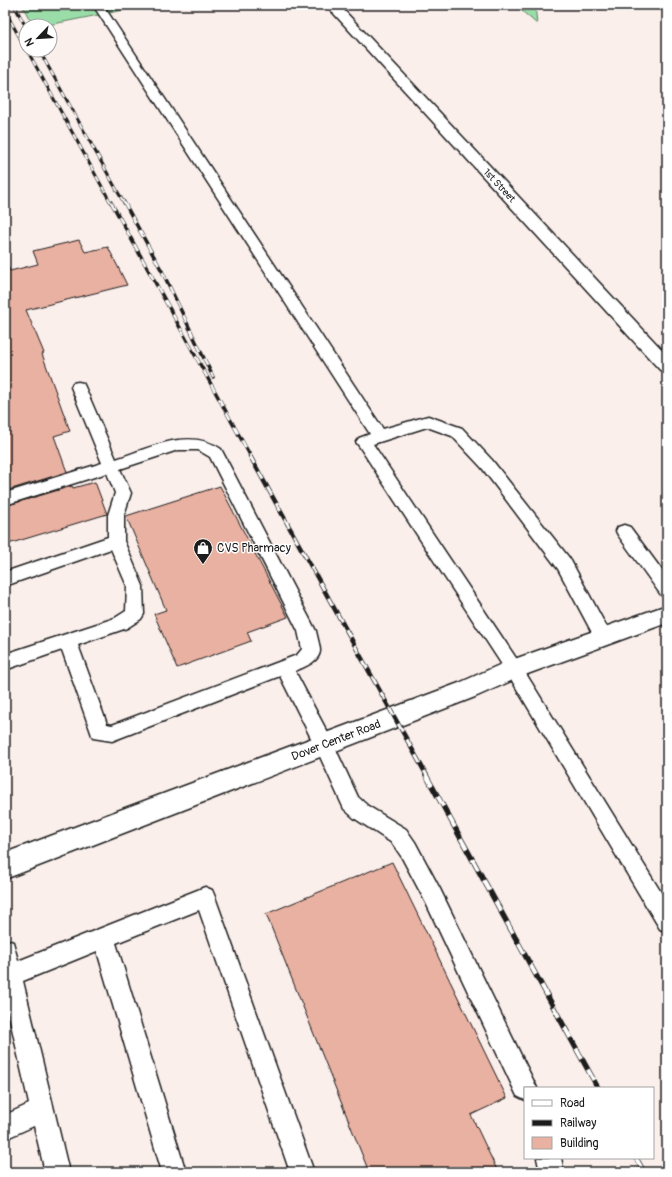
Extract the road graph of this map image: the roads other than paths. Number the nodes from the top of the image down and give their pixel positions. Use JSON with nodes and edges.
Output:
{"nodes":[{"id":1,"x":98,"y":5,"type":"edge"},
{"id":2,"x":332,"y":5,"type":"edge"},
{"id":3,"x":667,"y":366,"type":"edge"},
{"id":4,"x":78,"y":387,"type":"dead end"},
{"id":5,"x":379,"y":436,"type":"junction"},
{"id":6,"x":112,"y":466,"type":"junction"},
{"id":7,"x":5,"y":499,"type":"edge"},
{"id":8,"x":624,"y":531,"type":"dead end"},
{"id":9,"x":116,"y":542,"type":"junction"},
{"id":10,"x":5,"y":579,"type":"edge"},
{"id":11,"x":667,"y":590,"type":"edge"},
{"id":12,"x":667,"y":614,"type":"edge"},
{"id":13,"x":603,"y":637,"type":"junction"},
{"id":14,"x":68,"y":641,"type":"junction"},
{"id":15,"x":5,"y":662,"type":"edge"},
{"id":16,"x":284,"y":667,"type":"junction"},
{"id":17,"x":514,"y":669,"type":"junction"},
{"id":18,"x":324,"y":745,"type":"junction"},
{"id":19,"x":5,"y":866,"type":"edge"},
{"id":20,"x":667,"y":922,"type":"edge"},
{"id":21,"x":104,"y":937,"type":"junction"},
{"id":22,"x":5,"y":950,"type":"edge"},
{"id":23,"x":8,"y":976,"type":"edge"},
{"id":24,"x":525,"y":1087,"type":"edge"},
{"id":25,"x":42,"y":1110,"type":"junction"},
{"id":26,"x":5,"y":1127,"type":"edge"},
{"id":27,"x":549,"y":1159,"type":"edge"},
{"id":28,"x":57,"y":1172,"type":"edge"},
{"id":29,"x":174,"y":1172,"type":"edge"},
{"id":30,"x":302,"y":1172,"type":"edge"},
{"id":31,"x":552,"y":1172,"type":"edge"}],
"edges":[{"from":1,"to":5,"type":"lane"},
{"from":2,"to":3,"type":"street","name":"1st Street"},
{"from":4,"to":6,"type":"lane"},
{"from":5,"to":13,"type":"lane"},
{"from":5,"to":17,"type":"lane"},
{"from":6,"to":7,"type":"lane"},
{"from":6,"to":9,"type":"lane"},
{"from":6,"to":16,"type":"lane"},
{"from":8,"to":11,"type":"lane"},
{"from":9,"to":10,"type":"lane"},
{"from":9,"to":14,"type":"lane"},
{"from":12,"to":13,"type":"street","name":"Dover Center Road"},
{"from":13,"to":17,"type":"street","name":"Dover Center Road"},
{"from":14,"to":15,"type":"lane"},
{"from":14,"to":16,"type":"lane"},
{"from":16,"to":18,"type":"lane"},
{"from":17,"to":18,"type":"street","name":"Dover Center Road"},
{"from":17,"to":20,"type":"lane"},
{"from":18,"to":19,"type":"street","name":"Dover Center Road"},
{"from":18,"to":24,"type":"lane"},
{"from":21,"to":23,"type":"lane"},
{"from":21,"to":29,"type":"lane"},
{"from":21,"to":30,"type":"lane"},
{"from":22,"to":23,"type":"lane"},
{"from":23,"to":25,"type":"lane"},
{"from":25,"to":26,"type":"lane"},
{"from":25,"to":28,"type":"lane"},
{"from":27,"to":31,"type":"lane"}]}
